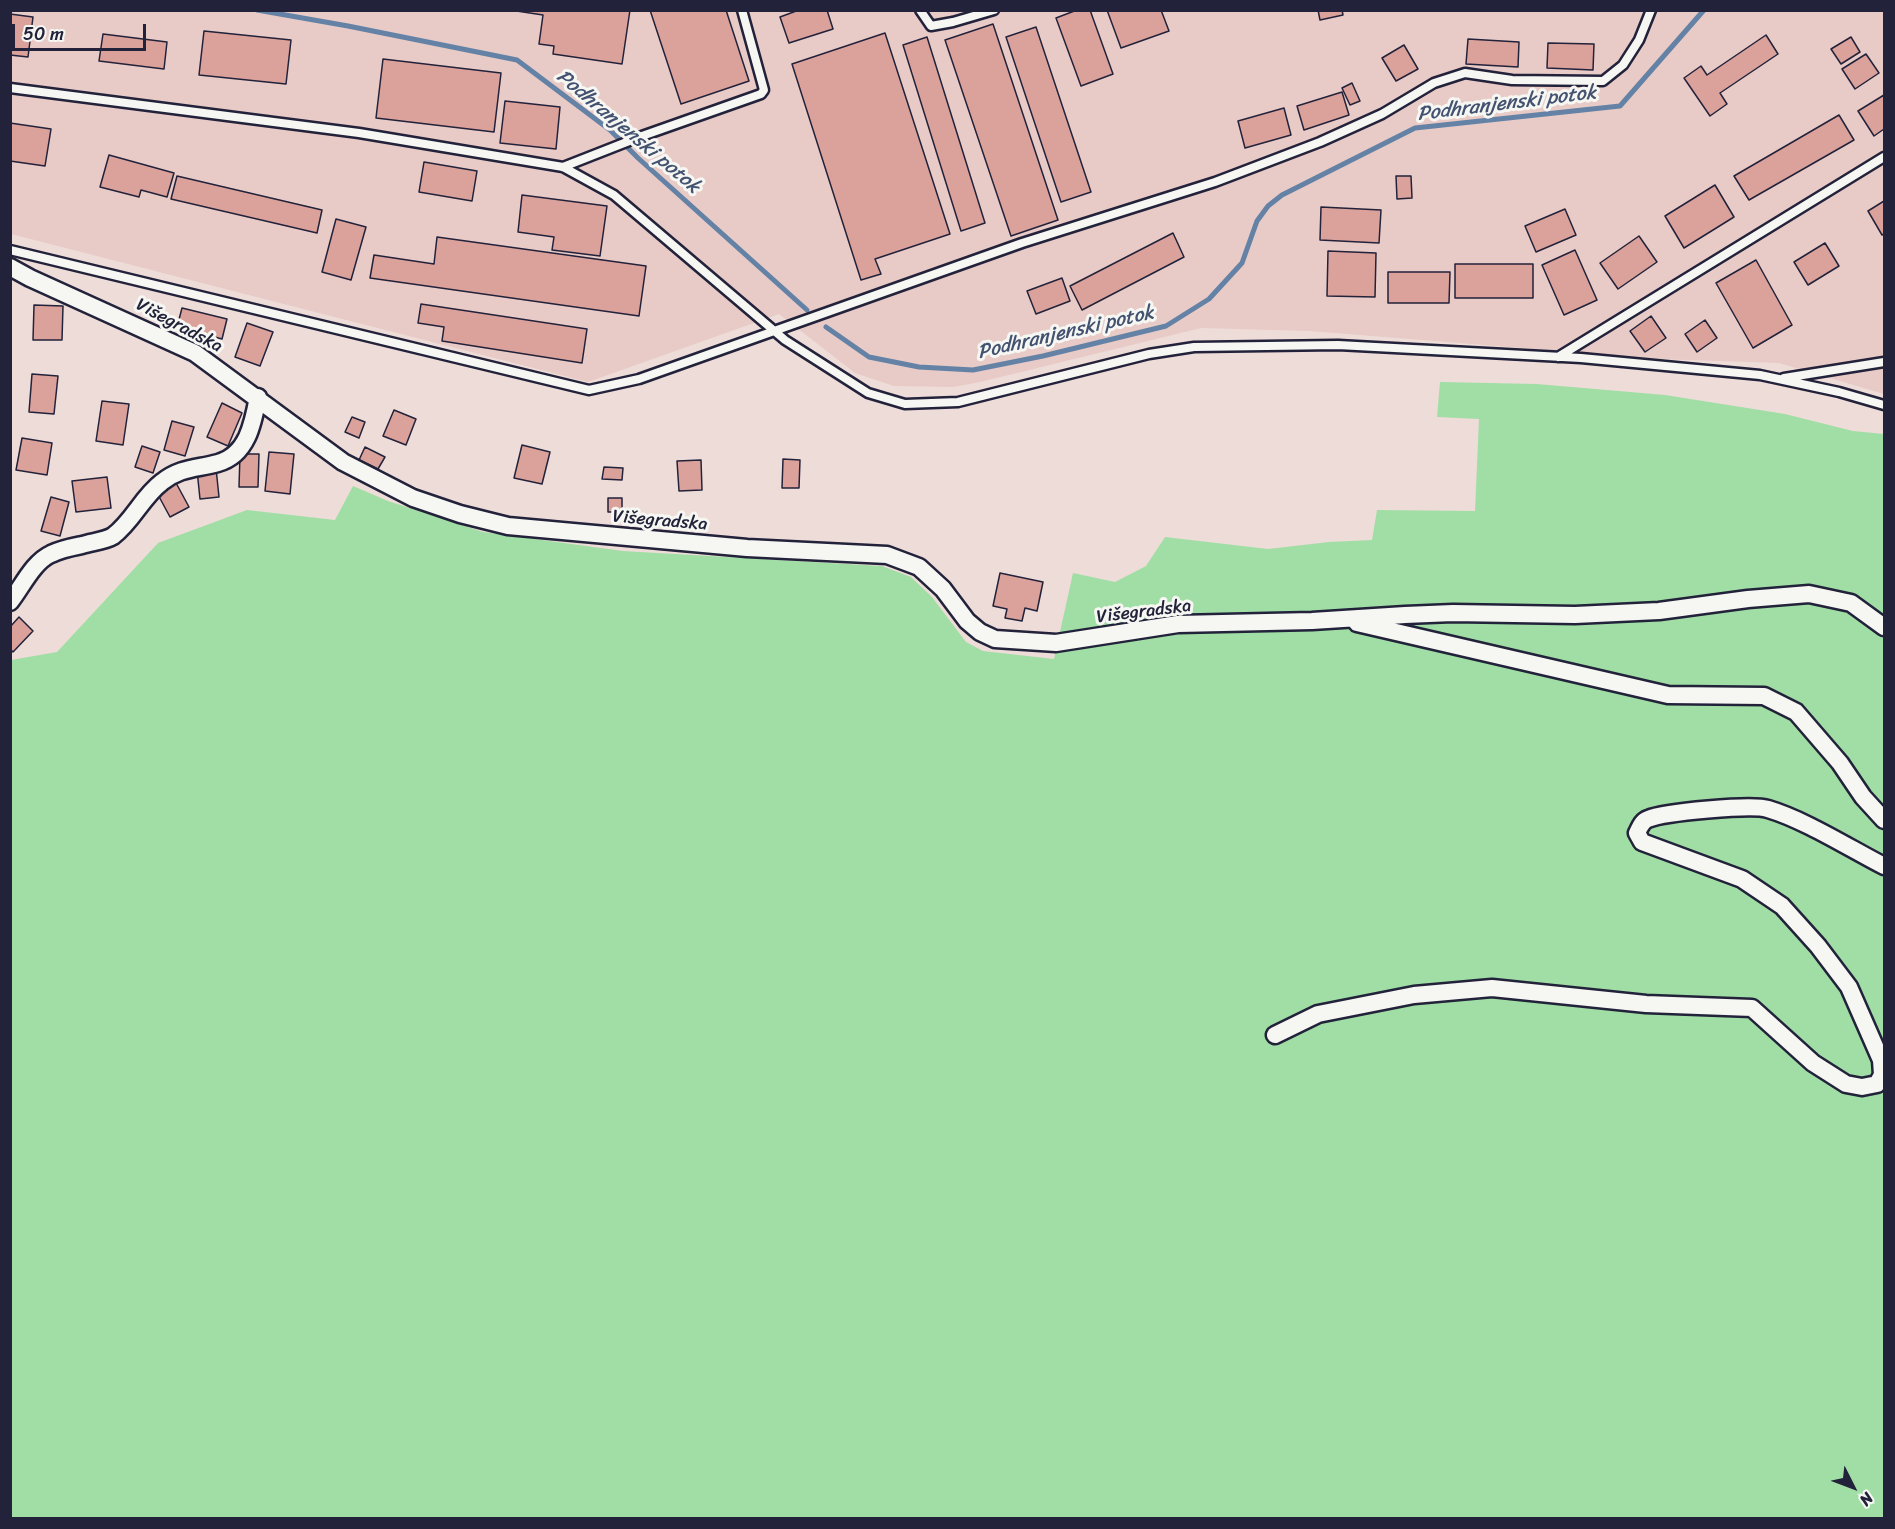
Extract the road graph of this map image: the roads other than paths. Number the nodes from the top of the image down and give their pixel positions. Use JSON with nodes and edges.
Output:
{"nodes":[{"id":1,"x":742,"y":10,"type":"edge"},
{"id":2,"x":920,"y":10,"type":"edge"},
{"id":3,"x":994,"y":10,"type":"edge"},
{"id":4,"x":1651,"y":10,"type":"edge"},
{"id":5,"x":10,"y":88,"type":"edge"},
{"id":6,"x":1884,"y":156,"type":"edge"},
{"id":7,"x":564,"y":167,"type":"junction"},
{"id":8,"x":10,"y":250,"type":"edge"},
{"id":9,"x":10,"y":267,"type":"edge"},
{"id":10,"x":775,"y":330,"type":"junction"},
{"id":11,"x":1558,"y":357,"type":"junction"},
{"id":12,"x":1884,"y":362,"type":"edge"},
{"id":13,"x":1780,"y":379,"type":"junction"},
{"id":14,"x":258,"y":398,"type":"junction"},
{"id":15,"x":1884,"y":405,"type":"edge"},
{"id":16,"x":10,"y":603,"type":"edge"},
{"id":17,"x":1341,"y":619,"type":"junction"},
{"id":18,"x":1884,"y":627,"type":"edge"},
{"id":19,"x":1884,"y":820,"type":"edge"},
{"id":20,"x":1884,"y":866,"type":"edge"},
{"id":21,"x":1275,"y":1035,"type":"dead end"}],
"edges":[{"from":1,"to":7,"type":"lane"},
{"from":2,"to":3,"type":"lane"},
{"from":4,"to":10,"type":"lane"},
{"from":5,"to":7,"type":"lane"},
{"from":6,"to":11,"type":"lane"},
{"from":7,"to":10,"type":"lane"},
{"from":8,"to":10,"type":"lane"},
{"from":9,"to":14,"type":"street","name":"Višegradska"},
{"from":10,"to":11,"type":"lane"},
{"from":11,"to":13,"type":"lane"},
{"from":12,"to":13,"type":"lane"},
{"from":13,"to":15,"type":"lane"},
{"from":14,"to":16,"type":"street"},
{"from":14,"to":17,"type":"street","name":"Višegradska"},
{"from":17,"to":18,"type":"street"},
{"from":17,"to":19,"type":"street"},
{"from":20,"to":21,"type":"street"}]}
